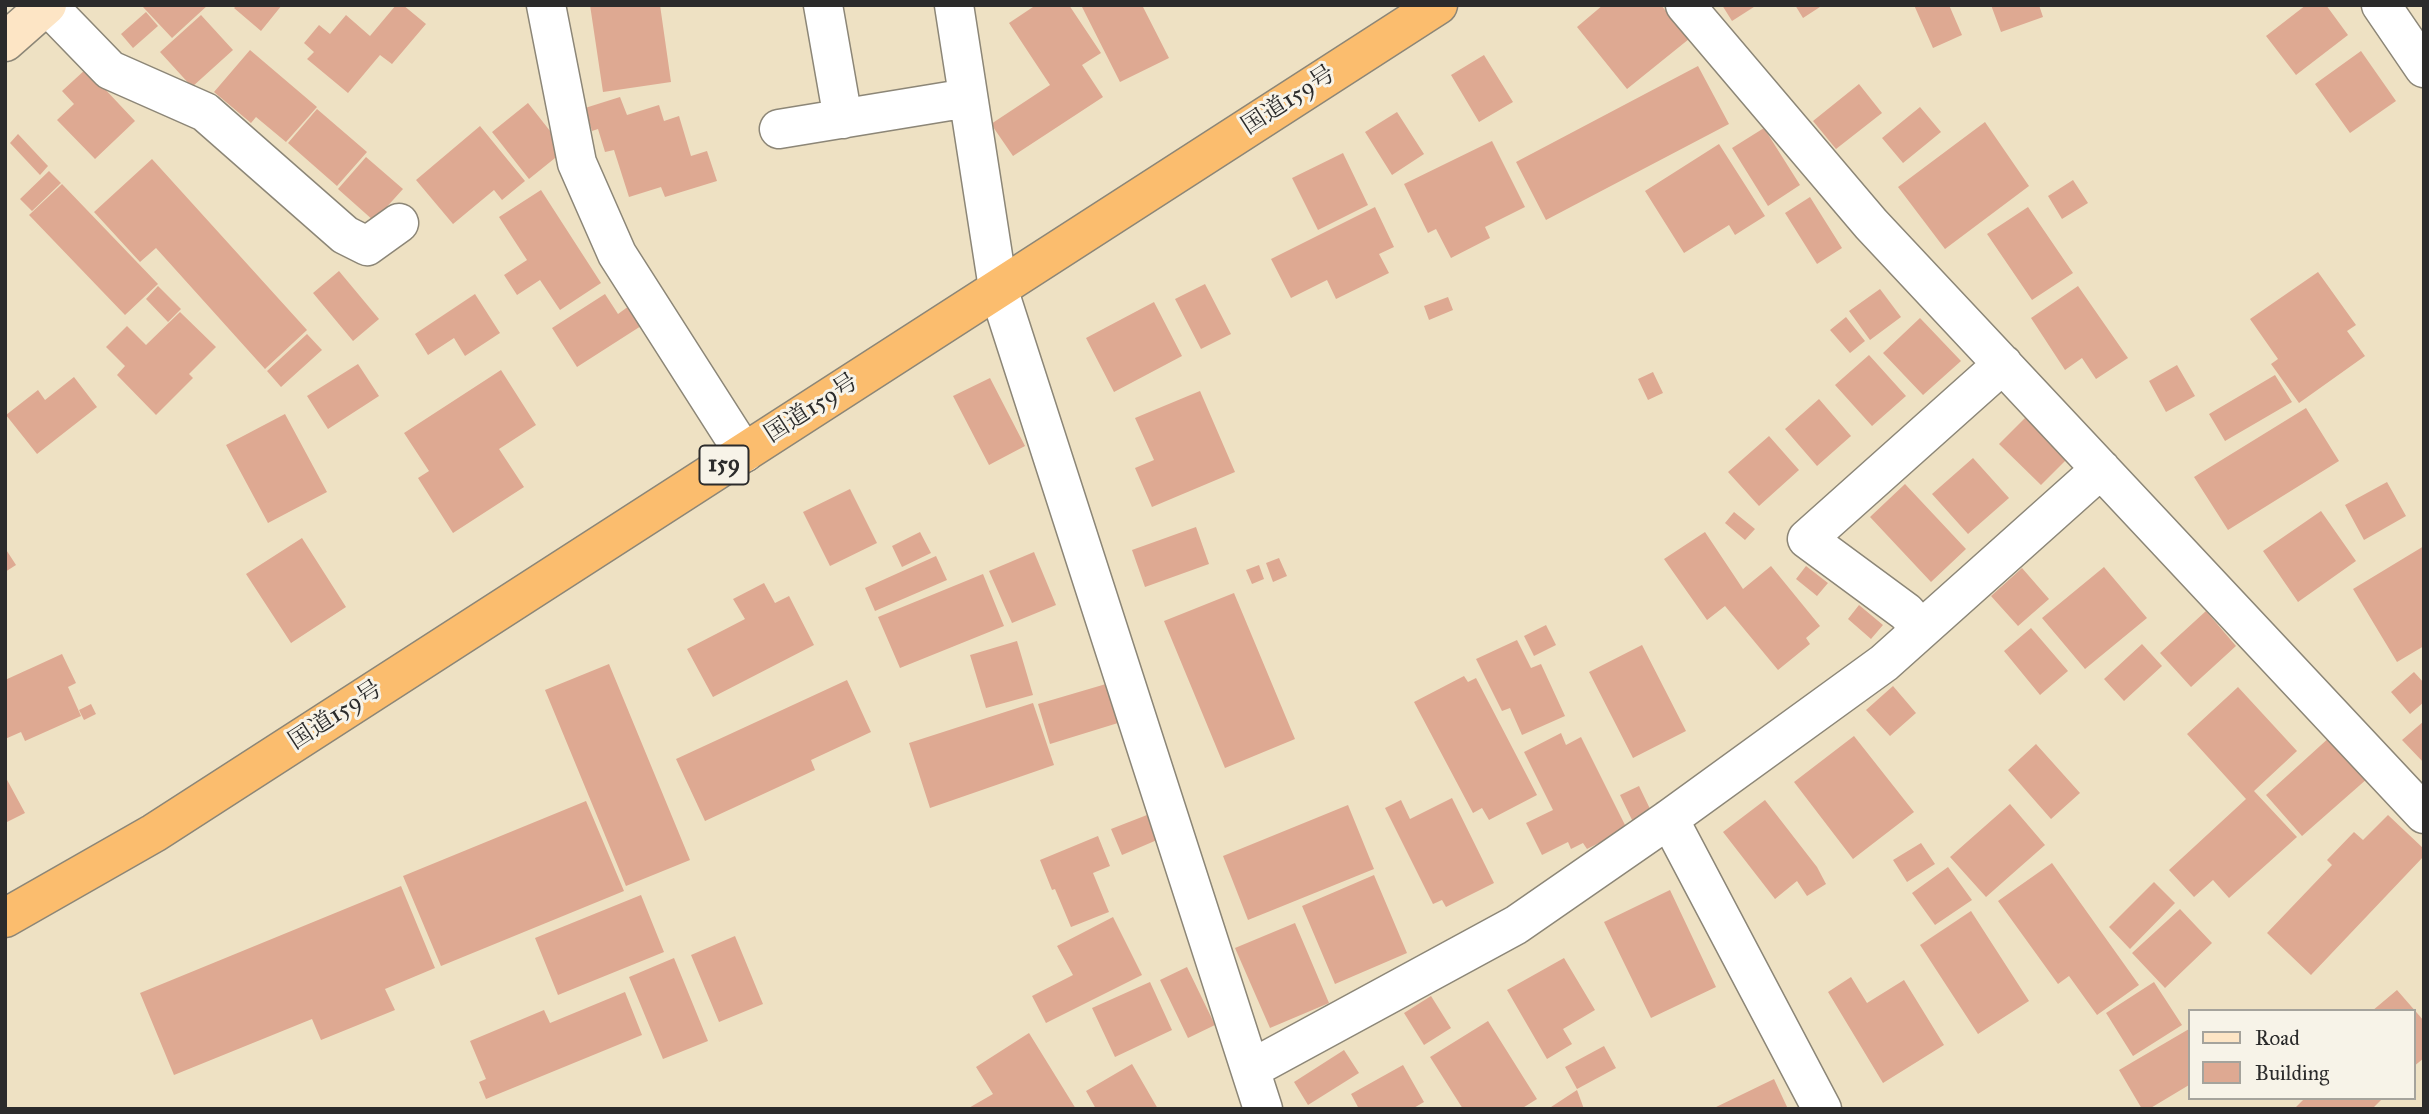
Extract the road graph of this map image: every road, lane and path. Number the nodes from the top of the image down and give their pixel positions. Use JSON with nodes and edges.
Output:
{"nodes":[{"id":1,"x":47,"y":5,"type":"edge"},
{"id":2,"x":546,"y":5,"type":"edge"},
{"id":3,"x":823,"y":5,"type":"edge"},
{"id":4,"x":954,"y":5,"type":"edge"},
{"id":5,"x":1438,"y":5,"type":"edge"},
{"id":6,"x":1685,"y":5,"type":"edge"},
{"id":7,"x":2381,"y":5,"type":"edge"},
{"id":8,"x":5,"y":42,"type":"edge"},
{"id":9,"x":2424,"y":68,"type":"edge"},
{"id":10,"x":968,"y":97,"type":"junction"},
{"id":11,"x":843,"y":119,"type":"junction"},
{"id":12,"x":779,"y":129,"type":"dead end"},
{"id":13,"x":399,"y":223,"type":"dead end"},
{"id":14,"x":998,"y":288,"type":"junction"},
{"id":15,"x":2003,"y":364,"type":"junction"},
{"id":16,"x":744,"y":453,"type":"junction"},
{"id":17,"x":2101,"y":469,"type":"junction"},
{"id":18,"x":1921,"y":629,"type":"junction"},
{"id":19,"x":2424,"y":814,"type":"edge"},
{"id":20,"x":1669,"y":819,"type":"junction"},
{"id":21,"x":5,"y":918,"type":"edge"},
{"id":22,"x":1251,"y":1069,"type":"junction"},
{"id":23,"x":1263,"y":1109,"type":"edge"},
{"id":24,"x":1822,"y":1109,"type":"edge"}],
"edges":[{"from":1,"to":8,"type":"main road"},
{"from":1,"to":13,"type":"street"},
{"from":2,"to":16,"type":"street"},
{"from":3,"to":11,"type":"street"},
{"from":4,"to":10,"type":"street"},
{"from":5,"to":14,"type":"highway","name":"国道159号","number":"159"},
{"from":6,"to":15,"type":"street"},
{"from":7,"to":9,"type":"street"},
{"from":10,"to":11,"type":"street"},
{"from":10,"to":14,"type":"street"},
{"from":11,"to":12,"type":"street"},
{"from":14,"to":16,"type":"highway","name":"国道159号","number":"159"},
{"from":14,"to":22,"type":"street"},
{"from":15,"to":17,"type":"street"},
{"from":15,"to":18,"type":"street"},
{"from":16,"to":21,"type":"highway","name":"国道159号","number":"159"},
{"from":17,"to":18,"type":"street"},
{"from":17,"to":19,"type":"street"},
{"from":18,"to":20,"type":"street"},
{"from":20,"to":22,"type":"street"},
{"from":20,"to":24,"type":"street"},
{"from":22,"to":23,"type":"street"}]}
